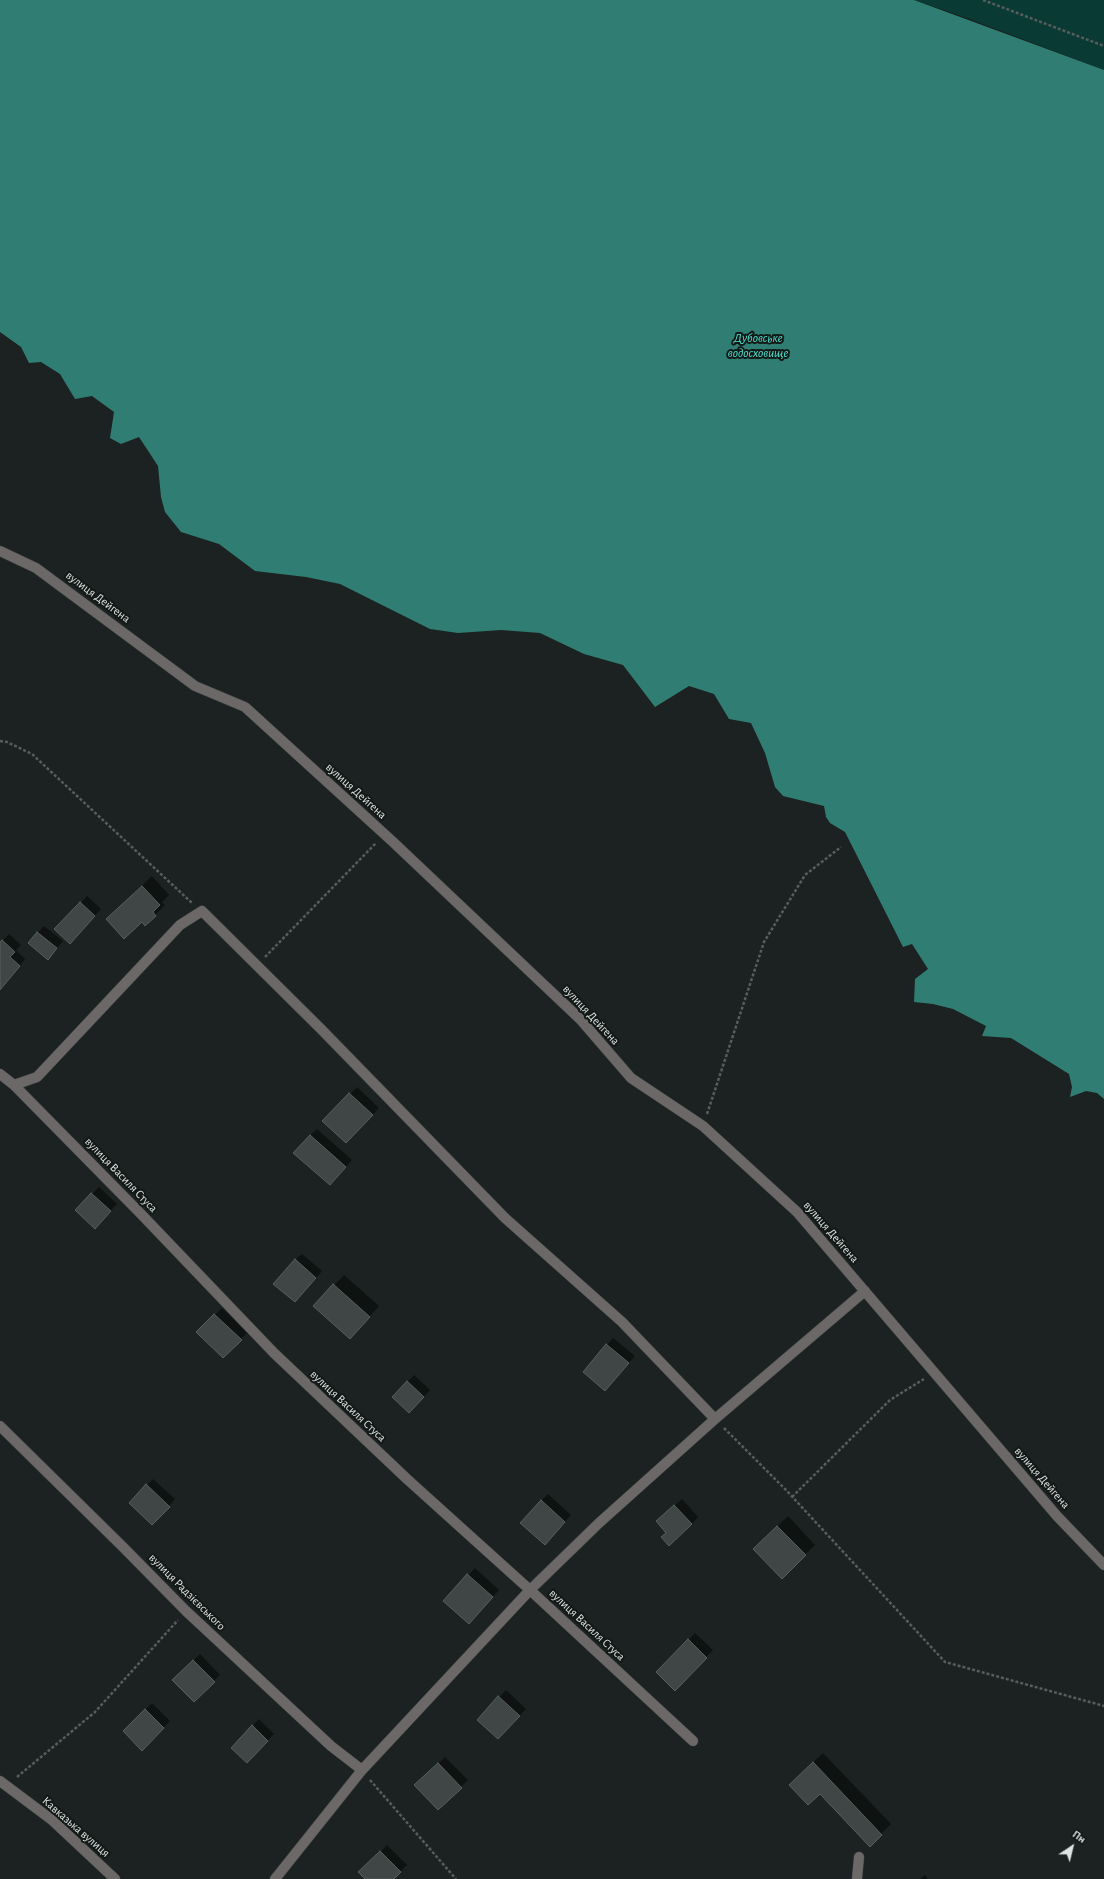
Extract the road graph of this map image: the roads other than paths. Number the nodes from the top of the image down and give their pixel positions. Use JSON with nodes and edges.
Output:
{"nodes":[{"id":1,"x":0,"y":551,"type":"edge"},
{"id":2,"x":0,"y":1074,"type":"edge"},
{"id":3,"x":14,"y":1085,"type":"junction"},
{"id":4,"x":865,"y":1291,"type":"junction"},
{"id":5,"x":715,"y":1419,"type":"junction"},
{"id":6,"x":0,"y":1426,"type":"edge"},
{"id":7,"x":1104,"y":1564,"type":"edge"},
{"id":8,"x":530,"y":1590,"type":"junction"},
{"id":9,"x":693,"y":1741,"type":"dead end"},
{"id":10,"x":362,"y":1770,"type":"junction"},
{"id":11,"x":3,"y":1784,"type":"edge"},
{"id":12,"x":859,"y":1857,"type":"dead end"},
{"id":13,"x":115,"y":1879,"type":"edge"},
{"id":14,"x":275,"y":1879,"type":"edge"},
{"id":15,"x":857,"y":1879,"type":"edge"}],
"edges":[{"from":1,"to":4,"type":"street","name":"вулиця Дейгена"},
{"from":2,"to":3,"type":"street","name":"вулиця Василя Стуса"},
{"from":3,"to":5,"type":"street"},
{"from":3,"to":8,"type":"street","name":"вулиця Василя Стуса"},
{"from":4,"to":5,"type":"street"},
{"from":4,"to":7,"type":"street","name":"вулиця Дейгена"},
{"from":5,"to":8,"type":"street"},
{"from":6,"to":10,"type":"street","name":"вулиця Радзієвського"},
{"from":8,"to":9,"type":"street","name":"вулиця Василя Стуса"},
{"from":8,"to":10,"type":"street"},
{"from":10,"to":14,"type":"street"},
{"from":11,"to":13,"type":"street","name":"Кавказька вулиця"},
{"from":12,"to":15,"type":"street"}]}
